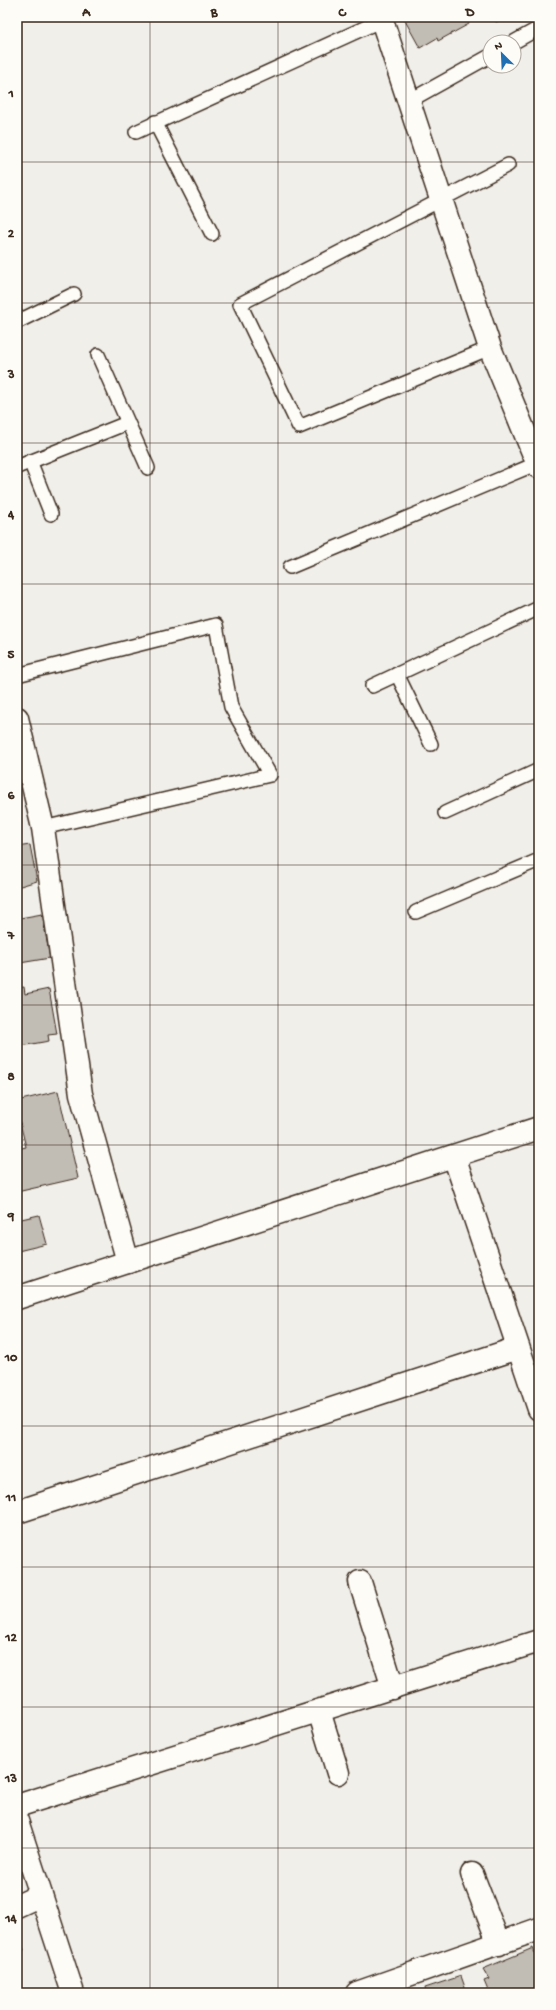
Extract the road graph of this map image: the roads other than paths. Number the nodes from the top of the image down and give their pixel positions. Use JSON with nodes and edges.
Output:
{"nodes":[{"id":1,"x":381,"y":18,"type":"edge"},
{"id":2,"x":539,"y":28,"type":"edge"},
{"id":3,"x":522,"y":38,"type":"edge"},
{"id":4,"x":482,"y":60,"type":"edge"},
{"id":5,"x":409,"y":101,"type":"junction"},
{"id":6,"x":155,"y":122,"type":"junction"},
{"id":7,"x":136,"y":132,"type":"dead end"},
{"id":8,"x":508,"y":165,"type":"dead end"},
{"id":9,"x":442,"y":200,"type":"junction"},
{"id":10,"x":212,"y":234,"type":"dead end"},
{"id":11,"x":74,"y":294,"type":"dead end"},
{"id":12,"x":17,"y":322,"type":"edge"},
{"id":13,"x":490,"y":348,"type":"junction"},
{"id":14,"x":98,"y":355,"type":"dead end"},
{"id":15,"x":127,"y":423,"type":"junction"},
{"id":16,"x":30,"y":461,"type":"junction"},
{"id":17,"x":538,"y":465,"type":"edge"},
{"id":18,"x":17,"y":467,"type":"edge"},
{"id":19,"x":148,"y":468,"type":"dead end"},
{"id":20,"x":51,"y":514,"type":"dead end"},
{"id":21,"x":290,"y":567,"type":"dead end"},
{"id":22,"x":539,"y":608,"type":"edge"},
{"id":23,"x":397,"y":674,"type":"junction"},
{"id":24,"x":17,"y":675,"type":"edge"},
{"id":25,"x":372,"y":686,"type":"dead end"},
{"id":26,"x":17,"y":718,"type":"edge"},
{"id":27,"x":431,"y":744,"type":"dead end"},
{"id":28,"x":539,"y":770,"type":"edge"},
{"id":29,"x":446,"y":813,"type":"dead end"},
{"id":30,"x":43,"y":828,"type":"junction"},
{"id":31,"x":539,"y":860,"type":"edge"},
{"id":32,"x":416,"y":912,"type":"dead end"},
{"id":33,"x":539,"y":1128,"type":"edge"},
{"id":34,"x":454,"y":1156,"type":"junction"},
{"id":35,"x":128,"y":1262,"type":"junction"},
{"id":36,"x":17,"y":1298,"type":"edge"},
{"id":37,"x":518,"y":1348,"type":"junction"},
{"id":38,"x":539,"y":1409,"type":"edge"},
{"id":39,"x":17,"y":1512,"type":"edge"},
{"id":40,"x":360,"y":1582,"type":"dead end"},
{"id":41,"x":539,"y":1640,"type":"edge"},
{"id":42,"x":393,"y":1688,"type":"junction"},
{"id":43,"x":319,"y":1711,"type":"junction"},
{"id":44,"x":338,"y":1773,"type":"dead end"},
{"id":45,"x":17,"y":1806,"type":"edge"},
{"id":46,"x":17,"y":1821,"type":"edge"},
{"id":47,"x":472,"y":1874,"type":"dead end"},
{"id":48,"x":41,"y":1895,"type":"junction"},
{"id":49,"x":17,"y":1906,"type":"edge"},
{"id":50,"x":539,"y":1929,"type":"edge"},
{"id":51,"x":499,"y":1944,"type":"junction"},
{"id":52,"x":73,"y":1993,"type":"edge"},
{"id":53,"x":357,"y":1993,"type":"edge"}],
"edges":[{"from":1,"to":5,"type":"street"},
{"from":1,"to":6,"type":"lane"},
{"from":2,"to":3,"type":"lane"},
{"from":4,"to":5,"type":"lane"},
{"from":5,"to":9,"type":"street"},
{"from":6,"to":7,"type":"lane"},
{"from":6,"to":10,"type":"lane"},
{"from":8,"to":9,"type":"lane"},
{"from":9,"to":13,"type":"street"},
{"from":9,"to":13,"type":"lane"},
{"from":11,"to":12,"type":"lane"},
{"from":13,"to":17,"type":"street"},
{"from":14,"to":15,"type":"lane"},
{"from":15,"to":16,"type":"lane"},
{"from":15,"to":19,"type":"lane"},
{"from":16,"to":18,"type":"lane"},
{"from":16,"to":20,"type":"lane"},
{"from":17,"to":21,"type":"lane"},
{"from":22,"to":23,"type":"lane"},
{"from":23,"to":25,"type":"lane"},
{"from":23,"to":27,"type":"lane"},
{"from":24,"to":30,"type":"lane"},
{"from":26,"to":30,"type":"street"},
{"from":28,"to":29,"type":"lane"},
{"from":30,"to":35,"type":"street"},
{"from":31,"to":32,"type":"lane"},
{"from":33,"to":34,"type":"street"},
{"from":34,"to":35,"type":"street"},
{"from":34,"to":37,"type":"street"},
{"from":35,"to":36,"type":"street"},
{"from":37,"to":38,"type":"street"},
{"from":37,"to":39,"type":"street"},
{"from":40,"to":42,"type":"street"},
{"from":41,"to":42,"type":"street"},
{"from":42,"to":43,"type":"street"},
{"from":43,"to":44,"type":"street"},
{"from":43,"to":45,"type":"street"},
{"from":46,"to":48,"type":"street"},
{"from":47,"to":51,"type":"street"},
{"from":48,"to":49,"type":"street"},
{"from":48,"to":52,"type":"street"},
{"from":50,"to":51,"type":"street"},
{"from":51,"to":53,"type":"street"}]}
